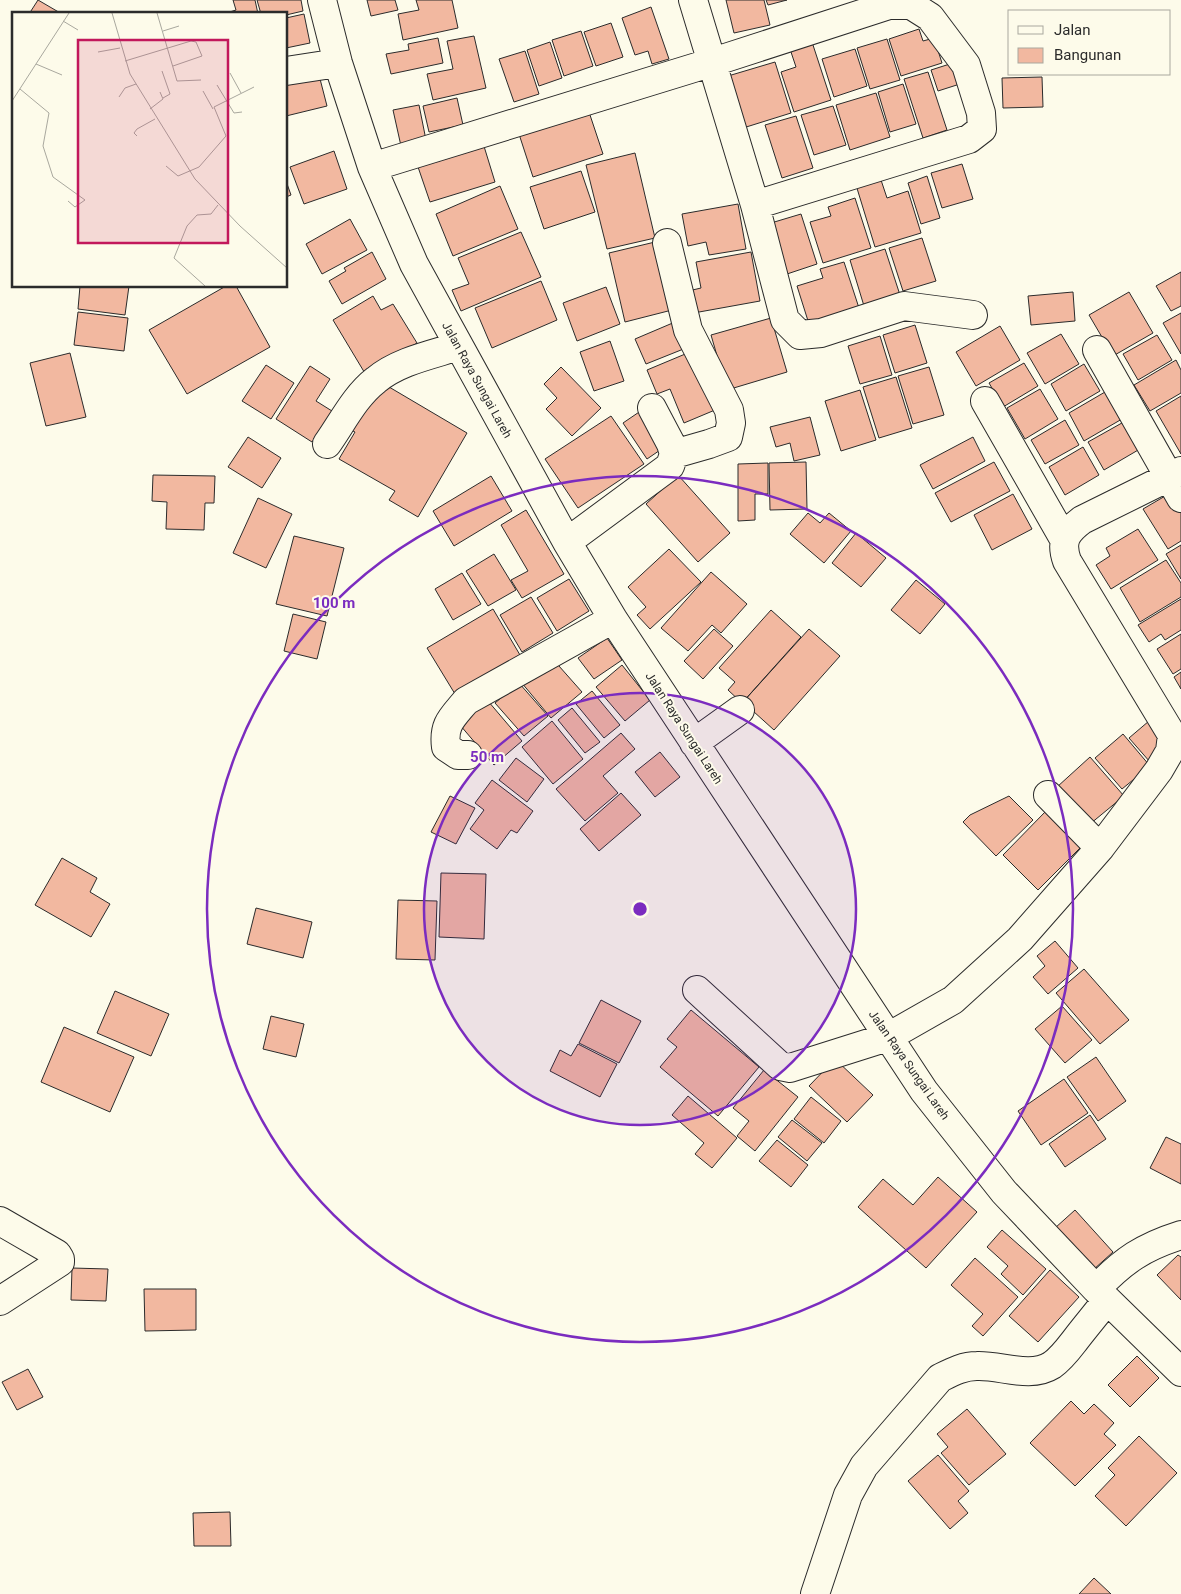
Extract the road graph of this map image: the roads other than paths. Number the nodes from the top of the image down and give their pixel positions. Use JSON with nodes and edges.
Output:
{"nodes":[{"id":1,"x":322,"y":0,"type":"edge"},
{"id":2,"x":693,"y":0,"type":"edge"},
{"id":3,"x":713,"y":62,"type":"junction"},
{"id":4,"x":338,"y":64,"type":"junction"},
{"id":5,"x":288,"y":71,"type":"edge"},
{"id":6,"x":372,"y":167,"type":"junction"},
{"id":7,"x":755,"y":205,"type":"junction"},
{"id":8,"x":667,"y":243,"type":"dead end"},
{"id":9,"x":973,"y":315,"type":"dead end"},
{"id":10,"x":459,"y":346,"type":"junction"},
{"id":11,"x":1098,"y":350,"type":"dead end"},
{"id":12,"x":985,"y":401,"type":"dead end"},
{"id":13,"x":652,"y":408,"type":"dead end"},
{"id":14,"x":327,"y":444,"type":"dead end"},
{"id":15,"x":674,"y":454,"type":"junction"},
{"id":16,"x":1177,"y":482,"type":"edge"},
{"id":17,"x":1064,"y":539,"type":"junction"},
{"id":18,"x":567,"y":542,"type":"junction"},
{"id":19,"x":613,"y":619,"type":"junction"},
{"id":20,"x":740,"y":710,"type":"dead end"},
{"id":21,"x":694,"y":743,"type":"junction"},
{"id":22,"x":468,"y":755,"type":"dead end"},
{"id":23,"x":1048,"y":795,"type":"dead end"},
{"id":24,"x":1100,"y":848,"type":"junction"},
{"id":25,"x":697,"y":990,"type":"dead end"},
{"id":26,"x":888,"y":1037,"type":"junction"},
{"id":27,"x":0,"y":1221,"type":"edge"},
{"id":28,"x":1181,"y":1235,"type":"edge"},
{"id":29,"x":1102,"y":1294,"type":"junction"},
{"id":30,"x":0,"y":1301,"type":"edge"},
{"id":31,"x":1181,"y":1372,"type":"edge"},
{"id":32,"x":815,"y":1594,"type":"edge"}],
"edges":[{"from":1,"to":4,"type":"street","name":"Jalan Raya Sungai Lareh"},
{"from":2,"to":3,"type":"street"},
{"from":3,"to":6,"type":"street"},
{"from":3,"to":7,"type":"street"},
{"from":3,"to":7,"type":"street"},
{"from":4,"to":5,"type":"street"},
{"from":4,"to":6,"type":"street","name":"Jalan Raya Sungai Lareh"},
{"from":6,"to":10,"type":"street","name":"Jalan Raya Sungai Lareh"},
{"from":7,"to":9,"type":"street"},
{"from":8,"to":15,"type":"street"},
{"from":10,"to":14,"type":"street"},
{"from":10,"to":18,"type":"street","name":"Jalan Raya Sungai Lareh"},
{"from":11,"to":16,"type":"street"},
{"from":12,"to":17,"type":"street"},
{"from":13,"to":15,"type":"street"},
{"from":15,"to":18,"type":"street"},
{"from":16,"to":17,"type":"street"},
{"from":17,"to":24,"type":"street"},
{"from":18,"to":19,"type":"street","name":"Jalan Raya Sungai Lareh"},
{"from":19,"to":21,"type":"street","name":"Jalan Raya Sungai Lareh"},
{"from":19,"to":22,"type":"street"},
{"from":20,"to":21,"type":"street"},
{"from":21,"to":26,"type":"street","name":"Jalan Raya Sungai Lareh"},
{"from":23,"to":24,"type":"street"},
{"from":24,"to":26,"type":"street"},
{"from":25,"to":26,"type":"street"},
{"from":26,"to":29,"type":"street","name":"Jalan Raya Sungai Lareh"},
{"from":27,"to":30,"type":"street"},
{"from":28,"to":29,"type":"street"},
{"from":29,"to":31,"type":"street","name":"Jalan Raya Sungai Lareh"},
{"from":29,"to":32,"type":"street"}]}
